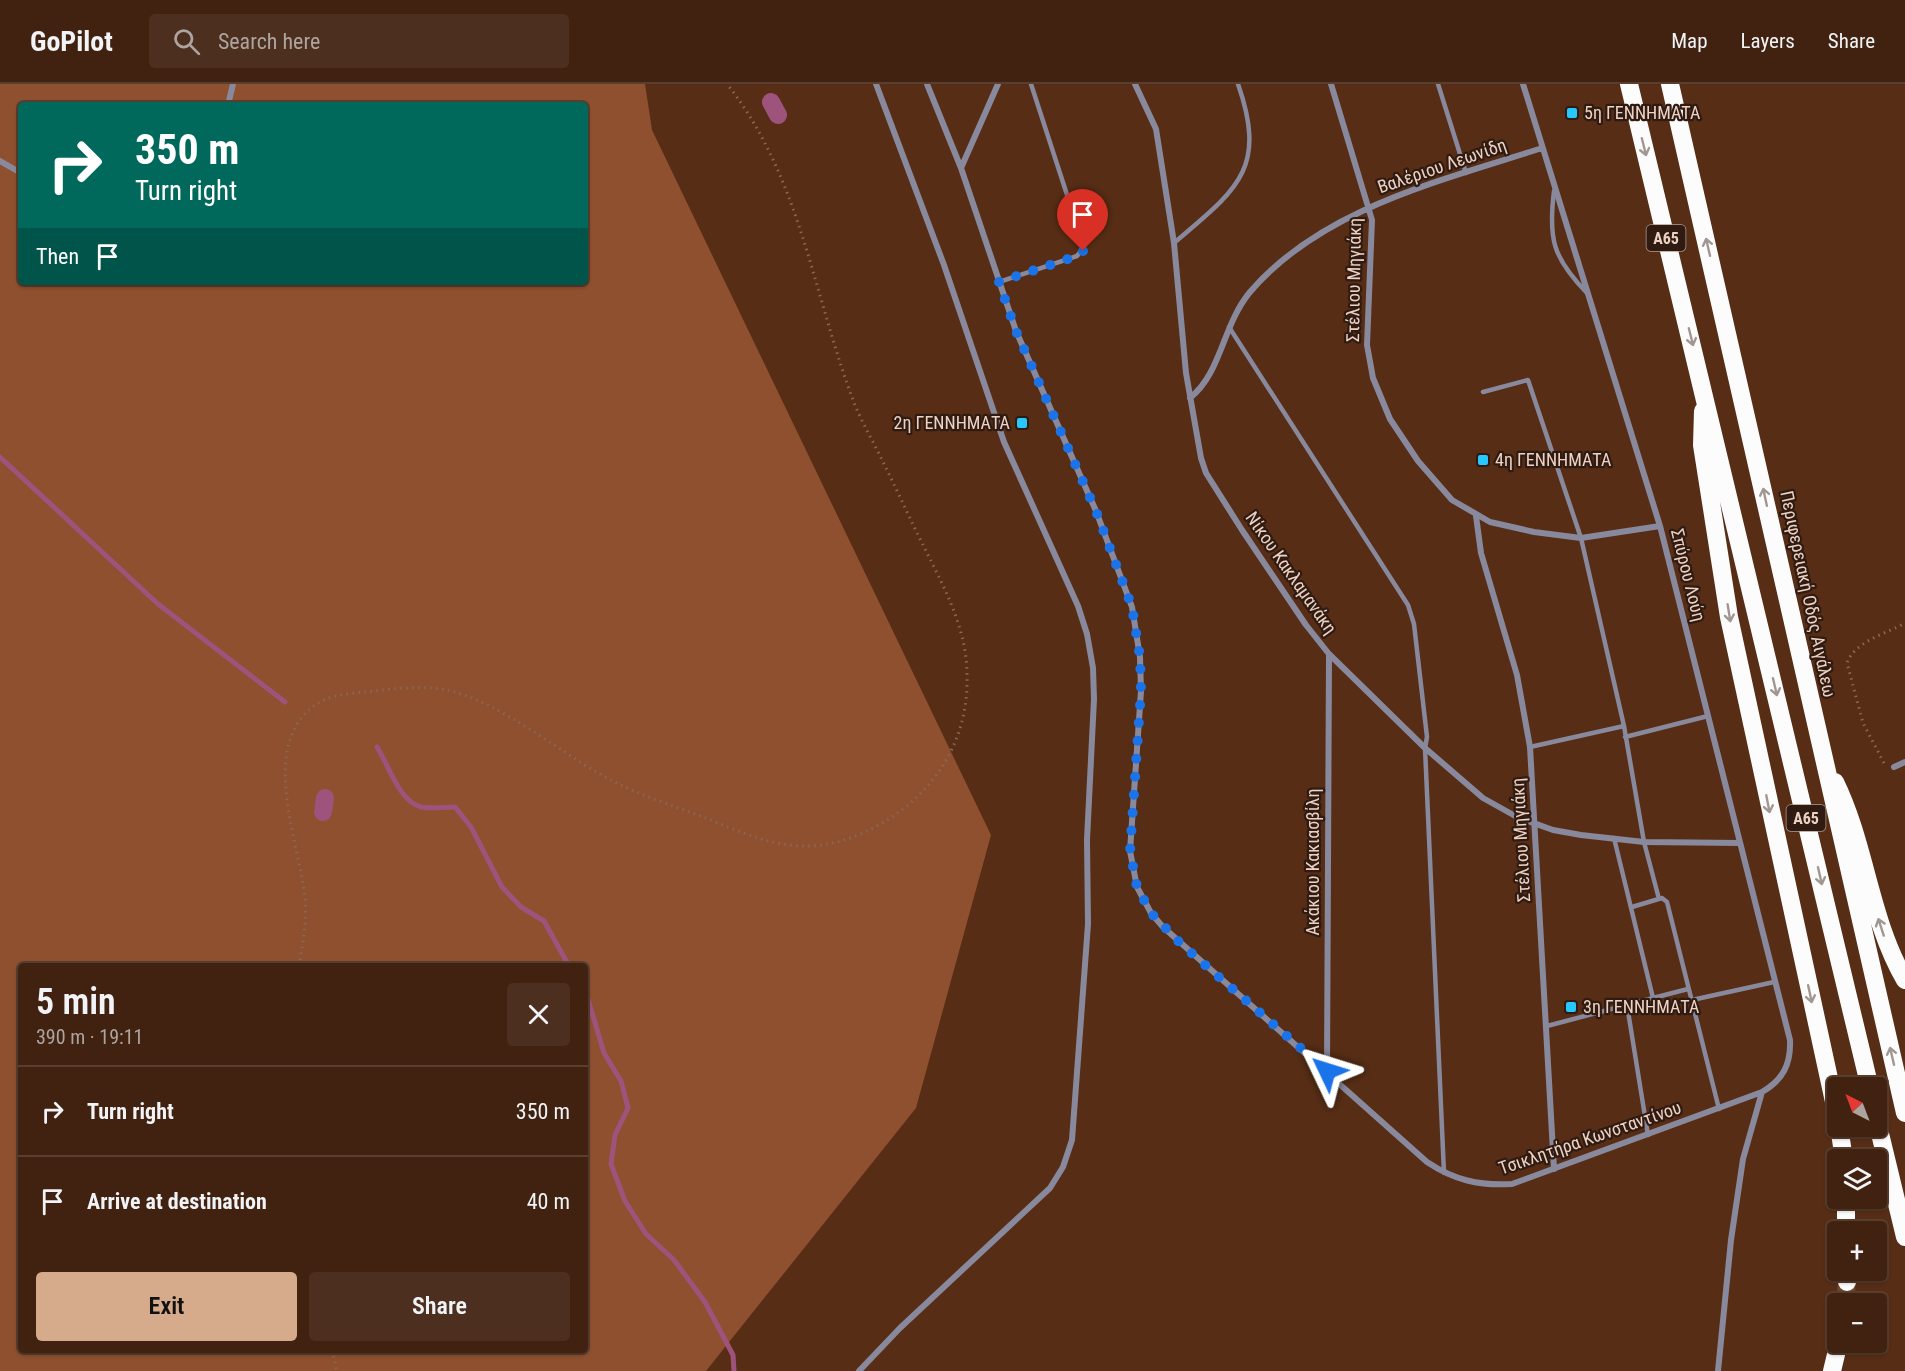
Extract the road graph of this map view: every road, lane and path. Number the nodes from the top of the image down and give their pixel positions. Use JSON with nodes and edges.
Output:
{"nodes":[{"id":1,"x":233,"y":84,"type":"edge"},
{"id":2,"x":727,"y":84,"type":"edge"},
{"id":3,"x":876,"y":84,"type":"edge"},
{"id":4,"x":927,"y":84,"type":"edge"},
{"id":5,"x":998,"y":84,"type":"edge"},
{"id":6,"x":1031,"y":84,"type":"edge"},
{"id":7,"x":1135,"y":84,"type":"edge"},
{"id":8,"x":1238,"y":84,"type":"edge"},
{"id":9,"x":1331,"y":84,"type":"edge"},
{"id":10,"x":1438,"y":84,"type":"edge"},
{"id":11,"x":1523,"y":84,"type":"edge"},
{"id":12,"x":1629,"y":84,"type":"edge"},
{"id":13,"x":1670,"y":84,"type":"edge"},
{"id":14,"x":229,"y":102,"type":"edge"},
{"id":15,"x":1542,"y":148,"type":"junction"},
{"id":16,"x":0,"y":161,"type":"edge"},
{"id":17,"x":961,"y":168,"type":"junction"},
{"id":18,"x":18,"y":171,"type":"edge"},
{"id":19,"x":1466,"y":173,"type":"junction"},
{"id":20,"x":1555,"y":189,"type":"junction"},
{"id":21,"x":1370,"y":208,"type":"junction"},
{"id":22,"x":1174,"y":243,"type":"junction"},
{"id":23,"x":999,"y":282,"type":"junction"},
{"id":24,"x":1587,"y":294,"type":"junction"},
{"id":25,"x":1228,"y":325,"type":"junction"},
{"id":26,"x":1703,"y":385,"type":"junction"},
{"id":27,"x":1483,"y":392,"type":"dead end"},
{"id":28,"x":1190,"y":398,"type":"junction"},
{"id":29,"x":1476,"y":516,"type":"junction"},
{"id":30,"x":1660,"y":526,"type":"junction"},
{"id":31,"x":1581,"y":538,"type":"junction"},
{"id":32,"x":1905,"y":623,"type":"edge"},
{"id":33,"x":1329,"y":654,"type":"junction"},
{"id":34,"x":1708,"y":716,"type":"junction"},
{"id":35,"x":1624,"y":726,"type":"junction"},
{"id":36,"x":1625,"y":737,"type":"junction"},
{"id":37,"x":1530,"y":747,"type":"junction"},
{"id":38,"x":1425,"y":748,"type":"junction"},
{"id":39,"x":1820,"y":751,"type":"junction"},
{"id":40,"x":1905,"y":762,"type":"edge"},
{"id":41,"x":1894,"y":766,"type":"joint"},
{"id":42,"x":1534,"y":824,"type":"junction"},
{"id":43,"x":1614,"y":838,"type":"junction"},
{"id":44,"x":1644,"y":842,"type":"junction"},
{"id":45,"x":1740,"y":843,"type":"junction"},
{"id":46,"x":1659,"y":899,"type":"junction"},
{"id":47,"x":1632,"y":907,"type":"junction"},
{"id":48,"x":300,"y":963,"type":"edge"},
{"id":49,"x":1905,"y":980,"type":"edge"},
{"id":50,"x":1774,"y":982,"type":"junction"},
{"id":51,"x":1688,"y":989,"type":"junction"},
{"id":52,"x":1653,"y":998,"type":"junction"},
{"id":53,"x":1692,"y":1000,"type":"junction"},
{"id":54,"x":1627,"y":1005,"type":"junction"},
{"id":55,"x":1547,"y":1026,"type":"junction"},
{"id":56,"x":1327,"y":1071,"type":"junction"},
{"id":57,"x":1829,"y":1077,"type":"edge"},
{"id":58,"x":1867,"y":1077,"type":"edge"},
{"id":59,"x":1780,"y":1078,"type":"joint"},
{"id":60,"x":1762,"y":1092,"type":"junction"},
{"id":61,"x":1719,"y":1109,"type":"junction"},
{"id":62,"x":1905,"y":1113,"type":"edge"},
{"id":63,"x":1648,"y":1135,"type":"junction"},
{"id":64,"x":1881,"y":1137,"type":"edge"},
{"id":65,"x":1554,"y":1169,"type":"junction"},
{"id":66,"x":1444,"y":1173,"type":"junction"},
{"id":67,"x":1905,"y":1237,"type":"edge"},
{"id":68,"x":333,"y":1353,"type":"edge"},
{"id":69,"x":1836,"y":1353,"type":"edge"},
{"id":70,"x":337,"y":1371,"type":"edge"},
{"id":71,"x":859,"y":1371,"type":"edge"},
{"id":72,"x":1718,"y":1371,"type":"edge"},
{"id":73,"x":1832,"y":1371,"type":"edge"}],
"edges":[{"from":1,"to":14,"type":"street"},
{"from":2,"to":48,"type":"path"},
{"from":3,"to":71,"type":"street"},
{"from":4,"to":17,"type":"street","name":"Τσικλητήρα Κωνσταντίνου"},
{"from":5,"to":17,"type":"street"},
{"from":6,"to":23,"type":"lane"},
{"from":7,"to":22,"type":"street","name":"Νίκου Κακλαμανάκη"},
{"from":8,"to":22,"type":"lane"},
{"from":9,"to":21,"type":"street","name":"Στέλιου Μηγιάκη"},
{"from":10,"to":19,"type":"lane"},
{"from":11,"to":15,"type":"street","name":"Σπύρου Λούη"},
{"from":12,"to":26,"type":"highway","number":"Α65","one_way":true},
{"from":39,"to":13,"type":"highway","name":"Περιφερειακή Οδός Αιγάλεω","number":"Α65","one_way":true},
{"from":15,"to":19,"type":"street","name":"Βαλέριου Λεωνίδη"},
{"from":15,"to":20,"type":"street","name":"Σπύρου Λούη"},
{"from":16,"to":18,"type":"street"},
{"from":17,"to":23,"type":"street","name":"Τσικλητήρα Κωνσταντίνου"},
{"from":19,"to":21,"type":"street","name":"Βαλέριου Λεωνίδη"},
{"from":20,"to":24,"type":"street","name":"Σπύρου Λούη"},
{"from":20,"to":24,"type":"lane"},
{"from":21,"to":25,"type":"street","name":"Βαλέριου Λεωνίδη"},
{"from":21,"to":29,"type":"street","name":"Στέλιου Μηγιάκη"},
{"from":22,"to":28,"type":"street","name":"Νίκου Κακλαμανάκη"},
{"from":23,"to":56,"type":"street","name":"Τσικλητήρα Κωνσταντίνου"},
{"from":24,"to":30,"type":"street","name":"Σπύρου Λούη"},
{"from":25,"to":28,"type":"street","name":"Βαλέριου Λεωνίδη"},
{"from":25,"to":38,"type":"lane"},
{"from":26,"to":57,"type":"highway","one_way":true},
{"from":26,"to":58,"type":"highway","number":"Α65","one_way":true},
{"from":27,"to":31,"type":"lane"},
{"from":28,"to":33,"type":"street","name":"Νίκου Κακλαμανάκη"},
{"from":29,"to":31,"type":"street","name":"Στέλιου Μηγιάκη"},
{"from":29,"to":37,"type":"street","name":"Στέλιου Μηγιάκη"},
{"from":30,"to":31,"type":"street","name":"Στέλιου Μηγιάκη"},
{"from":30,"to":34,"type":"street","name":"Σπύρου Λούη"},
{"from":31,"to":35,"type":"lane"},
{"from":32,"to":41,"type":"path"},
{"from":33,"to":38,"type":"street","name":"Νίκου Κακλαμανάκη"},
{"from":33,"to":56,"type":"street","name":"Ακάκιου Κακιασβίλη"},
{"from":34,"to":36,"type":"lane"},
{"from":34,"to":45,"type":"street","name":"Σπύρου Λούη"},
{"from":35,"to":36,"type":"lane"},
{"from":35,"to":37,"type":"lane"},
{"from":36,"to":44,"type":"lane"},
{"from":37,"to":42,"type":"street","name":"Στέλιου Μηγιάκη"},
{"from":38,"to":42,"type":"street","name":"Νίκου Κακλαμανάκη"},
{"from":38,"to":66,"type":"lane"},
{"from":49,"to":39,"type":"highway","one_way":true},
{"from":62,"to":39,"type":"highway","name":"Περιφερειακή Οδός Αιγάλεω","number":"Α65","one_way":true},
{"from":40,"to":41,"type":"street"},
{"from":42,"to":43,"type":"street","name":"Νίκου Κακλαμανάκη"},
{"from":42,"to":55,"type":"street","name":"Στέλιου Μηγιάκη"},
{"from":43,"to":44,"type":"street","name":"Νίκου Κακλαμανάκη"},
{"from":43,"to":47,"type":"lane"},
{"from":44,"to":45,"type":"street","name":"Νίκου Κακλαμανάκη"},
{"from":44,"to":46,"type":"lane"},
{"from":45,"to":50,"type":"street","name":"Σπύρου Λούη"},
{"from":46,"to":47,"type":"lane"},
{"from":46,"to":51,"type":"lane"},
{"from":47,"to":52,"type":"lane"},
{"from":50,"to":53,"type":"lane"},
{"from":50,"to":59,"type":"street","name":"Σπύρου Λούη"},
{"from":51,"to":52,"type":"lane"},
{"from":51,"to":53,"type":"lane"},
{"from":52,"to":54,"type":"lane"},
{"from":53,"to":61,"type":"lane"},
{"from":54,"to":55,"type":"lane"},
{"from":54,"to":63,"type":"lane"},
{"from":55,"to":65,"type":"street","name":"Στέλιου Μηγιάκη"},
{"from":56,"to":66,"type":"street","name":"Τσικλητήρα Κωνσταντίνου"},
{"from":59,"to":60,"type":"street","name":"Τσικλητήρα Κωνσταντίνου"},
{"from":60,"to":61,"type":"street","name":"Τσικλητήρα Κωνσταντίνου"},
{"from":60,"to":72,"type":"street"},
{"from":61,"to":63,"type":"street","name":"Τσικλητήρα Κωνσταντίνου"},
{"from":63,"to":65,"type":"street","name":"Τσικλητήρα Κωνσταντίνου"},
{"from":64,"to":67,"type":"highway"},
{"from":65,"to":66,"type":"street","name":"Τσικλητήρα Κωνσταντίνου"},
{"from":68,"to":70,"type":"path"},
{"from":69,"to":73,"type":"highway"}]}
